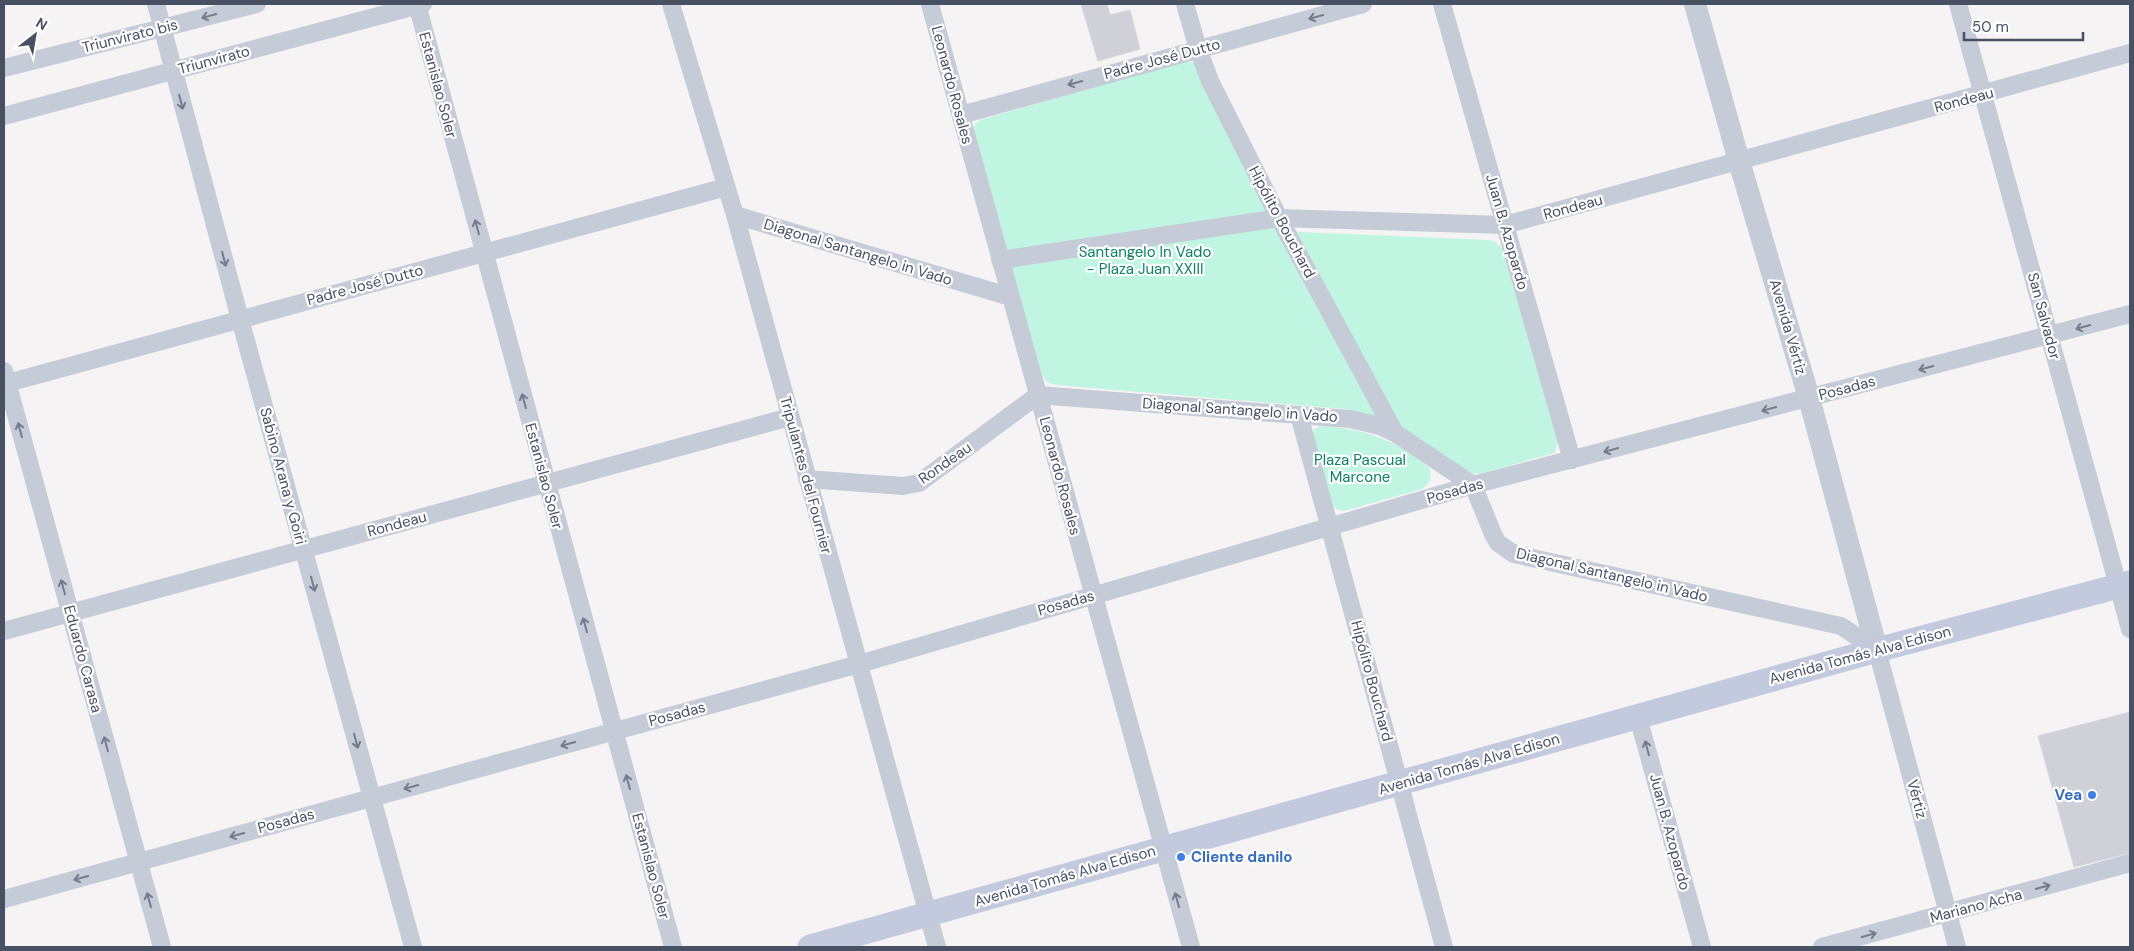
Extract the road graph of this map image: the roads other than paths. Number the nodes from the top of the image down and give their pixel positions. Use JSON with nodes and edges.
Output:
{"nodes":[{"id":1,"x":156,"y":4,"type":"edge"},
{"id":2,"x":256,"y":4,"type":"edge"},
{"id":3,"x":419,"y":4,"type":"edge"},
{"id":4,"x":671,"y":4,"type":"edge"},
{"id":5,"x":930,"y":4,"type":"edge"},
{"id":6,"x":1185,"y":4,"type":"edge"},
{"id":7,"x":1363,"y":4,"type":"edge"},
{"id":8,"x":1442,"y":4,"type":"edge"},
{"id":9,"x":1695,"y":4,"type":"edge"},
{"id":10,"x":1958,"y":4,"type":"edge"},
{"id":11,"x":162,"y":29,"type":"junction"},
{"id":12,"x":1198,"y":49,"type":"junction"},
{"id":13,"x":2130,"y":53,"type":"edge"},
{"id":14,"x":4,"y":68,"type":"edge"},
{"id":15,"x":173,"y":71,"type":"junction"},
{"id":16,"x":1983,"y":95,"type":"junction"},
{"id":17,"x":960,"y":115,"type":"junction"},
{"id":18,"x":4,"y":116,"type":"edge"},
{"id":19,"x":1739,"y":161,"type":"junction"},
{"id":20,"x":726,"y":187,"type":"junction"},
{"id":21,"x":735,"y":215,"type":"junction"},
{"id":22,"x":1279,"y":218,"type":"junction"},
{"id":23,"x":1505,"y":225,"type":"junction"},
{"id":24,"x":483,"y":252,"type":"junction"},
{"id":25,"x":1000,"y":260,"type":"junction"},
{"id":26,"x":1011,"y":297,"type":"junction"},
{"id":27,"x":2130,"y":314,"type":"edge"},
{"id":28,"x":240,"y":319,"type":"junction"},
{"id":29,"x":2049,"y":336,"type":"junction"},
{"id":30,"x":5,"y":379,"type":"edge"},
{"id":31,"x":1038,"y":395,"type":"junction"},
{"id":32,"x":1809,"y":398,"type":"junction"},
{"id":33,"x":1299,"y":415,"type":"junction"},
{"id":34,"x":790,"y":417,"type":"junction"},
{"id":35,"x":1395,"y":433,"type":"junction"},
{"id":36,"x":1572,"y":460,"type":"junction"},
{"id":37,"x":807,"y":479,"type":"junction"},
{"id":38,"x":546,"y":484,"type":"junction"},
{"id":39,"x":1474,"y":486,"type":"junction"},
{"id":40,"x":1330,"y":528,"type":"junction"},
{"id":41,"x":303,"y":550,"type":"junction"},
{"id":42,"x":2124,"y":585,"type":"edge"},
{"id":43,"x":1093,"y":596,"type":"junction"},
{"id":44,"x":70,"y":613,"type":"junction"},
{"id":45,"x":2130,"y":629,"type":"edge"},
{"id":46,"x":4,"y":631,"type":"edge"},
{"id":47,"x":1877,"y":650,"type":"junction"},
{"id":48,"x":859,"y":664,"type":"junction"},
{"id":49,"x":1638,"y":717,"type":"junction"},
{"id":50,"x":614,"y":731,"type":"junction"},
{"id":51,"x":1400,"y":783,"type":"junction"},
{"id":52,"x":372,"y":798,"type":"junction"},
{"id":53,"x":1162,"y":849,"type":"junction"},
{"id":54,"x":138,"y":862,"type":"junction"},
{"id":55,"x":2130,"y":863,"type":"edge"},
{"id":56,"x":4,"y":899,"type":"edge"},
{"id":57,"x":928,"y":914,"type":"junction"},
{"id":58,"x":1948,"y":914,"type":"junction"},
{"id":59,"x":162,"y":947,"type":"edge"},
{"id":60,"x":413,"y":947,"type":"edge"},
{"id":61,"x":673,"y":947,"type":"edge"},
{"id":62,"x":810,"y":947,"type":"edge"},
{"id":63,"x":937,"y":947,"type":"edge"},
{"id":64,"x":1191,"y":947,"type":"edge"},
{"id":65,"x":1444,"y":947,"type":"edge"},
{"id":66,"x":1702,"y":947,"type":"edge"},
{"id":67,"x":1822,"y":947,"type":"edge"},
{"id":68,"x":1958,"y":947,"type":"edge"}],
"edges":[{"from":1,"to":11,"type":"street","name":"Sabino Arana y Goiri"},
{"from":2,"to":11,"type":"street","name":"Triunvirato bis","one_way":true},
{"from":3,"to":15,"type":"street","name":"Triunvirato"},
{"from":24,"to":3,"type":"street","name":"Estanislao Soler","one_way":true},
{"from":4,"to":20,"type":"street","name":"Tripulantes del Fournier"},
{"from":5,"to":17,"type":"street","name":"Leonardo Rosales"},
{"from":6,"to":12,"type":"street","name":"Hipólito Bouchard"},
{"from":7,"to":12,"type":"street","name":"Padre José Dutto","one_way":true},
{"from":8,"to":23,"type":"street","name":"Juan B. Azopardo"},
{"from":9,"to":19,"type":"street","name":"Avenida Vértiz"},
{"from":10,"to":16,"type":"street","name":"San Salvador"},
{"from":11,"to":14,"type":"street","name":"Triunvirato bis"},
{"from":11,"to":15,"type":"street","name":"Sabino Arana y Goiri"},
{"from":12,"to":17,"type":"street","name":"Padre José Dutto","one_way":true},
{"from":12,"to":22,"type":"street","name":"Hipólito Bouchard"},
{"from":13,"to":16,"type":"street","name":"Rondeau"},
{"from":15,"to":18,"type":"street","name":"Triunvirato"},
{"from":15,"to":28,"type":"street","name":"Sabino Arana y Goiri","one_way":true},
{"from":16,"to":19,"type":"street","name":"Rondeau"},
{"from":16,"to":29,"type":"street","name":"San Salvador"},
{"from":17,"to":25,"type":"street","name":"Leonardo Rosales"},
{"from":19,"to":23,"type":"street","name":"Rondeau"},
{"from":19,"to":32,"type":"street","name":"Avenida Vértiz"},
{"from":20,"to":21,"type":"street","name":"Tripulantes del Fournier"},
{"from":20,"to":24,"type":"street","name":"Padre José Dutto"},
{"from":21,"to":26,"type":"street","name":"Diagonal Santangelo in Vado"},
{"from":21,"to":34,"type":"street","name":"Tripulantes del Fournier"},
{"from":22,"to":23,"type":"street","name":"Rondeau"},
{"from":22,"to":25,"type":"street","name":"Rondeau"},
{"from":22,"to":35,"type":"street","name":"Hipólito Bouchard"},
{"from":23,"to":36,"type":"street","name":"Juan B. Azopardo"},
{"from":24,"to":28,"type":"street","name":"Padre José Dutto"},
{"from":38,"to":24,"type":"street","name":"Estanislao Soler","one_way":true},
{"from":25,"to":26,"type":"street","name":"Leonardo Rosales"},
{"from":26,"to":31,"type":"street","name":"Leonardo Rosales"},
{"from":27,"to":29,"type":"street","name":"Posadas","one_way":true},
{"from":28,"to":30,"type":"street","name":"Padre José Dutto"},
{"from":28,"to":41,"type":"street","name":"Sabino Arana y Goiri"},
{"from":29,"to":32,"type":"street","name":"Posadas","one_way":true},
{"from":29,"to":42,"type":"street","name":"San Salvador"},
{"from":44,"to":30,"type":"street","name":"Eduardo Carasa","one_way":true},
{"from":31,"to":33,"type":"street","name":"Diagonal Santangelo in Vado"},
{"from":31,"to":37,"type":"street","name":"Rondeau"},
{"from":31,"to":43,"type":"street","name":"Leonardo Rosales"},
{"from":32,"to":36,"type":"street","name":"Posadas","one_way":true},
{"from":32,"to":47,"type":"street","name":"Avenida Vértiz"},
{"from":33,"to":35,"type":"street","name":"Diagonal Santangelo in Vado"},
{"from":33,"to":40,"type":"street","name":"Hipólito Bouchard"},
{"from":34,"to":37,"type":"street","name":"Tripulantes del Fournier"},
{"from":34,"to":38,"type":"street","name":"Rondeau"},
{"from":35,"to":39,"type":"street","name":"Diagonal Santangelo in Vado"},
{"from":36,"to":39,"type":"street","name":"Posadas"},
{"from":37,"to":48,"type":"street","name":"Tripulantes del Fournier"},
{"from":38,"to":41,"type":"street","name":"Rondeau"},
{"from":50,"to":38,"type":"street","name":"Estanislao Soler","one_way":true},
{"from":39,"to":40,"type":"street","name":"Posadas"},
{"from":39,"to":47,"type":"street","name":"Diagonal Santangelo in Vado"},
{"from":40,"to":43,"type":"street","name":"Posadas"},
{"from":40,"to":51,"type":"street","name":"Hipólito Bouchard"},
{"from":41,"to":44,"type":"street","name":"Rondeau"},
{"from":41,"to":52,"type":"street","name":"Sabino Arana y Goiri","one_way":true},
{"from":42,"to":45,"type":"street","name":"San Salvador"},
{"from":42,"to":47,"type":"main road","name":"Avenida Tomás Alva Edison"},
{"from":43,"to":48,"type":"street","name":"Posadas"},
{"from":43,"to":53,"type":"street","name":"Leonardo Rosales"},
{"from":44,"to":46,"type":"street","name":"Rondeau"},
{"from":54,"to":44,"type":"street","name":"Eduardo Carasa","one_way":true},
{"from":47,"to":49,"type":"main road","name":"Avenida Tomás Alva Edison"},
{"from":47,"to":58,"type":"street","name":"Vértiz"},
{"from":48,"to":50,"type":"street","name":"Posadas"},
{"from":48,"to":57,"type":"street","name":"Tripulantes del Fournier"},
{"from":49,"to":51,"type":"main road","name":"Avenida Tomás Alva Edison"},
{"from":66,"to":49,"type":"street","name":"Juan B. Azopardo","one_way":true},
{"from":50,"to":52,"type":"street","name":"Posadas","one_way":true},
{"from":61,"to":50,"type":"street","name":"Estanislao Soler","one_way":true},
{"from":51,"to":53,"type":"main road","name":"Avenida Tomás Alva Edison"},
{"from":51,"to":65,"type":"street","name":"Hipólito Bouchard"},
{"from":52,"to":54,"type":"street","name":"Posadas","one_way":true},
{"from":52,"to":60,"type":"street","name":"Sabino Arana y Goiri"},
{"from":53,"to":57,"type":"main road","name":"Avenida Tomás Alva Edison"},
{"from":64,"to":53,"type":"street","name":"Leonardo Rosales","one_way":true},
{"from":54,"to":56,"type":"street","name":"Posadas","one_way":true},
{"from":59,"to":54,"type":"street","name":"Eduardo Carasa","one_way":true},
{"from":58,"to":55,"type":"street","name":"Mariano Acha","one_way":true},
{"from":57,"to":62,"type":"main road","name":"Avenida Tomás Alva Edison"},
{"from":57,"to":63,"type":"street","name":"Tripulantes del Fournier"},
{"from":67,"to":58,"type":"street","name":"Mariano Acha","one_way":true},
{"from":58,"to":68,"type":"street","name":"Vértiz"}]}
